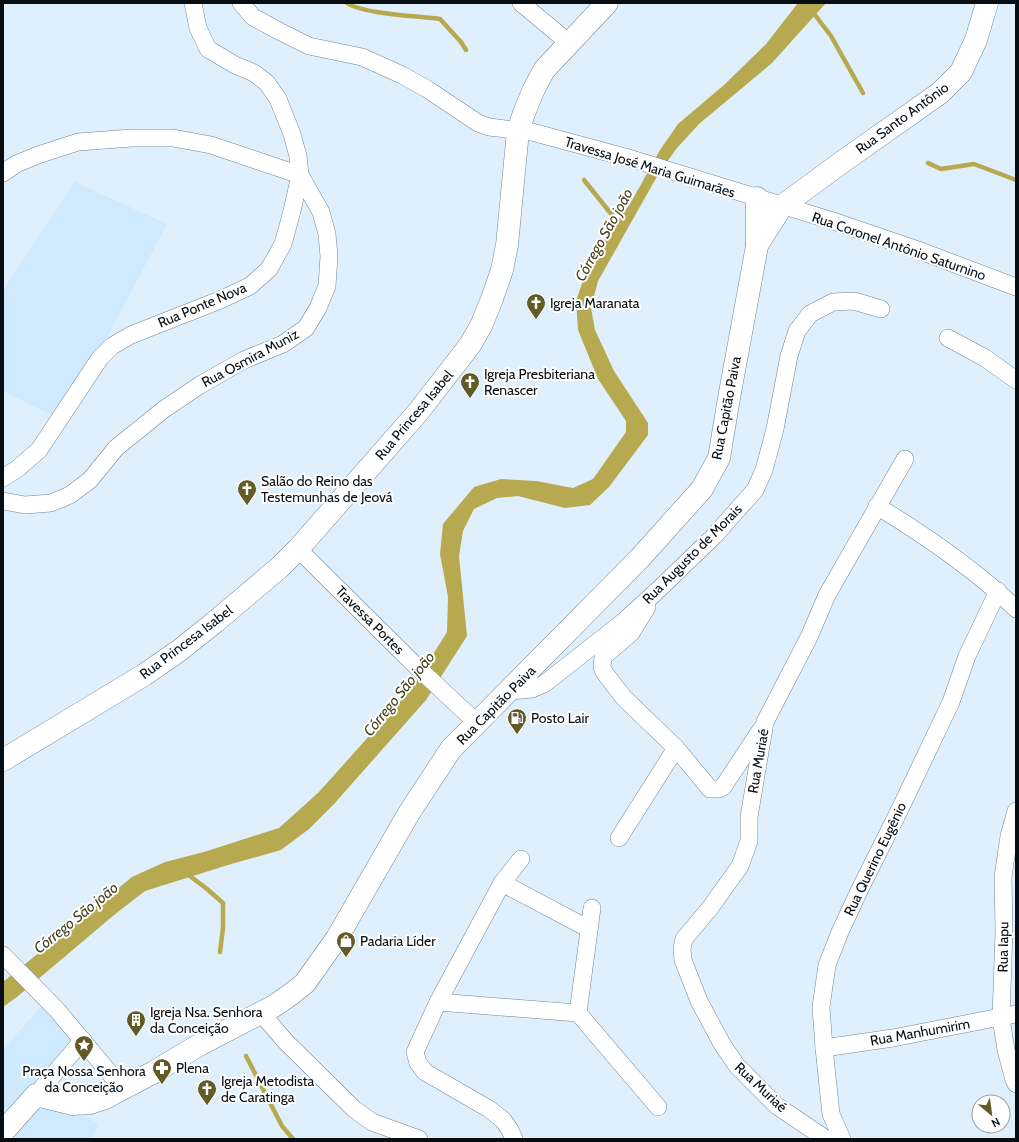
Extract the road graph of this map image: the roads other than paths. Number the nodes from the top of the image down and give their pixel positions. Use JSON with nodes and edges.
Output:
{"nodes":[{"id":1,"x":193,"y":3,"type":"edge"},
{"id":2,"x":241,"y":3,"type":"edge"},
{"id":3,"x":521,"y":3,"type":"edge"},
{"id":4,"x":607,"y":3,"type":"edge"},
{"id":5,"x":987,"y":3,"type":"edge"},
{"id":6,"x":569,"y":43,"type":"junction"},
{"id":7,"x":525,"y":132,"type":"junction"},
{"id":8,"x":3,"y":173,"type":"edge"},
{"id":9,"x":300,"y":175,"type":"junction"},
{"id":10,"x":757,"y":198,"type":"junction"},
{"id":11,"x":782,"y":206,"type":"junction"},
{"id":12,"x":757,"y":246,"type":"junction"},
{"id":13,"x":1016,"y":287,"type":"edge"},
{"id":14,"x":881,"y":309,"type":"dead end"},
{"id":15,"x":948,"y":338,"type":"dead end"},
{"id":16,"x":1016,"y":380,"type":"edge"},
{"id":17,"x":905,"y":459,"type":"dead end"},
{"id":18,"x":3,"y":478,"type":"edge"},
{"id":19,"x":3,"y":501,"type":"edge"},
{"id":20,"x":877,"y":506,"type":"junction"},
{"id":21,"x":298,"y":549,"type":"junction"},
{"id":22,"x":657,"y":591,"type":"junction"},
{"id":23,"x":998,"y":591,"type":"junction"},
{"id":24,"x":1016,"y":609,"type":"edge"},
{"id":25,"x":510,"y":691,"type":"junction"},
{"id":26,"x":765,"y":722,"type":"junction"},
{"id":27,"x":478,"y":724,"type":"junction"},
{"id":28,"x":676,"y":748,"type":"junction"},
{"id":29,"x":3,"y":760,"type":"edge"},
{"id":30,"x":1016,"y":811,"type":"edge"},
{"id":31,"x":619,"y":838,"type":"dead end"},
{"id":32,"x":521,"y":859,"type":"dead end"},
{"id":33,"x":502,"y":883,"type":"junction"},
{"id":34,"x":592,"y":908,"type":"dead end"},
{"id":35,"x":589,"y":929,"type":"junction"},
{"id":36,"x":3,"y":955,"type":"edge"},
{"id":37,"x":438,"y":1002,"type":"junction"},
{"id":38,"x":261,"y":1013,"type":"junction"},
{"id":39,"x":578,"y":1013,"type":"junction"},
{"id":40,"x":1008,"y":1016,"type":"edge"},
{"id":41,"x":84,"y":1040,"type":"junction"},
{"id":42,"x":824,"y":1048,"type":"junction"},
{"id":43,"x":1016,"y":1084,"type":"edge"},
{"id":44,"x":123,"y":1089,"type":"junction"},
{"id":45,"x":36,"y":1095,"type":"junction"},
{"id":46,"x":658,"y":1107,"type":"dead end"},
{"id":47,"x":3,"y":1132,"type":"edge"},
{"id":48,"x":516,"y":1136,"type":"edge"},
{"id":49,"x":419,"y":1139,"type":"edge"},
{"id":50,"x":826,"y":1139,"type":"edge"},
{"id":51,"x":842,"y":1139,"type":"edge"}],
"edges":[{"from":1,"to":9,"type":"street","name":"Rua Ponte Nova"},
{"from":2,"to":7,"type":"street","name":"Travessa José Maria Guimarães"},
{"from":3,"to":6,"type":"street"},
{"from":4,"to":6,"type":"main road","name":"Rua Princesa Isabel"},
{"from":5,"to":11,"type":"main road","name":"Rua Santo Antônio"},
{"from":6,"to":7,"type":"main road","name":"Rua Princesa Isabel"},
{"from":7,"to":10,"type":"street","name":"Travessa José Maria Guimarães"},
{"from":7,"to":21,"type":"main road","name":"Rua Princesa Isabel"},
{"from":8,"to":9,"type":"street"},
{"from":9,"to":18,"type":"street","name":"Rua Ponte Nova"},
{"from":9,"to":19,"type":"street","name":"Rua Osmira Muniz"},
{"from":10,"to":11,"type":"street","name":"Travessa José Maria Guimarães"},
{"from":10,"to":12,"type":"main road"},
{"from":11,"to":12,"type":"main road"},
{"from":11,"to":13,"type":"street","name":"Rua Coronel Antônio Saturnino"},
{"from":12,"to":25,"type":"main road","name":"Rua Capitão Paiva"},
{"from":14,"to":22,"type":"street","name":"Rua Augusto de Morais"},
{"from":15,"to":16,"type":"street"},
{"from":17,"to":20,"type":"street","name":"Rua Muriaé"},
{"from":20,"to":23,"type":"street"},
{"from":20,"to":26,"type":"street","name":"Rua Muriaé"},
{"from":21,"to":27,"type":"street","name":"Travessa Portes"},
{"from":21,"to":29,"type":"main road","name":"Rua Princesa Isabel"},
{"from":22,"to":25,"type":"street","name":"Rua Augusto de Morais"},
{"from":22,"to":28,"type":"street"},
{"from":23,"to":24,"type":"street"},
{"from":23,"to":42,"type":"street","name":"Rua Querino Eugênio"},
{"from":25,"to":27,"type":"main road","name":"Rua Capitão Paiva"},
{"from":26,"to":28,"type":"street"},
{"from":26,"to":50,"type":"street","name":"Rua Muriaé"},
{"from":27,"to":38,"type":"main road","name":"Rua Capitão Paiva"},
{"from":28,"to":31,"type":"street"},
{"from":30,"to":40,"type":"street","name":"Rua Iapu"},
{"from":32,"to":33,"type":"street"},
{"from":33,"to":35,"type":"street"},
{"from":33,"to":37,"type":"street"},
{"from":34,"to":35,"type":"street"},
{"from":35,"to":39,"type":"street"},
{"from":36,"to":41,"type":"street"},
{"from":37,"to":39,"type":"street"},
{"from":37,"to":48,"type":"street"},
{"from":38,"to":44,"type":"main road","name":"Rua Capitão Paiva"},
{"from":38,"to":49,"type":"street"},
{"from":39,"to":46,"type":"street"},
{"from":40,"to":42,"type":"street","name":"Rua Manhumirim"},
{"from":40,"to":43,"type":"street","name":"Rua Iapu"},
{"from":41,"to":44,"type":"street"},
{"from":41,"to":45,"type":"street"},
{"from":42,"to":51,"type":"street","name":"Rua Querino Eugênio"},
{"from":44,"to":45,"type":"main road"},
{"from":45,"to":47,"type":"main road"}]}
